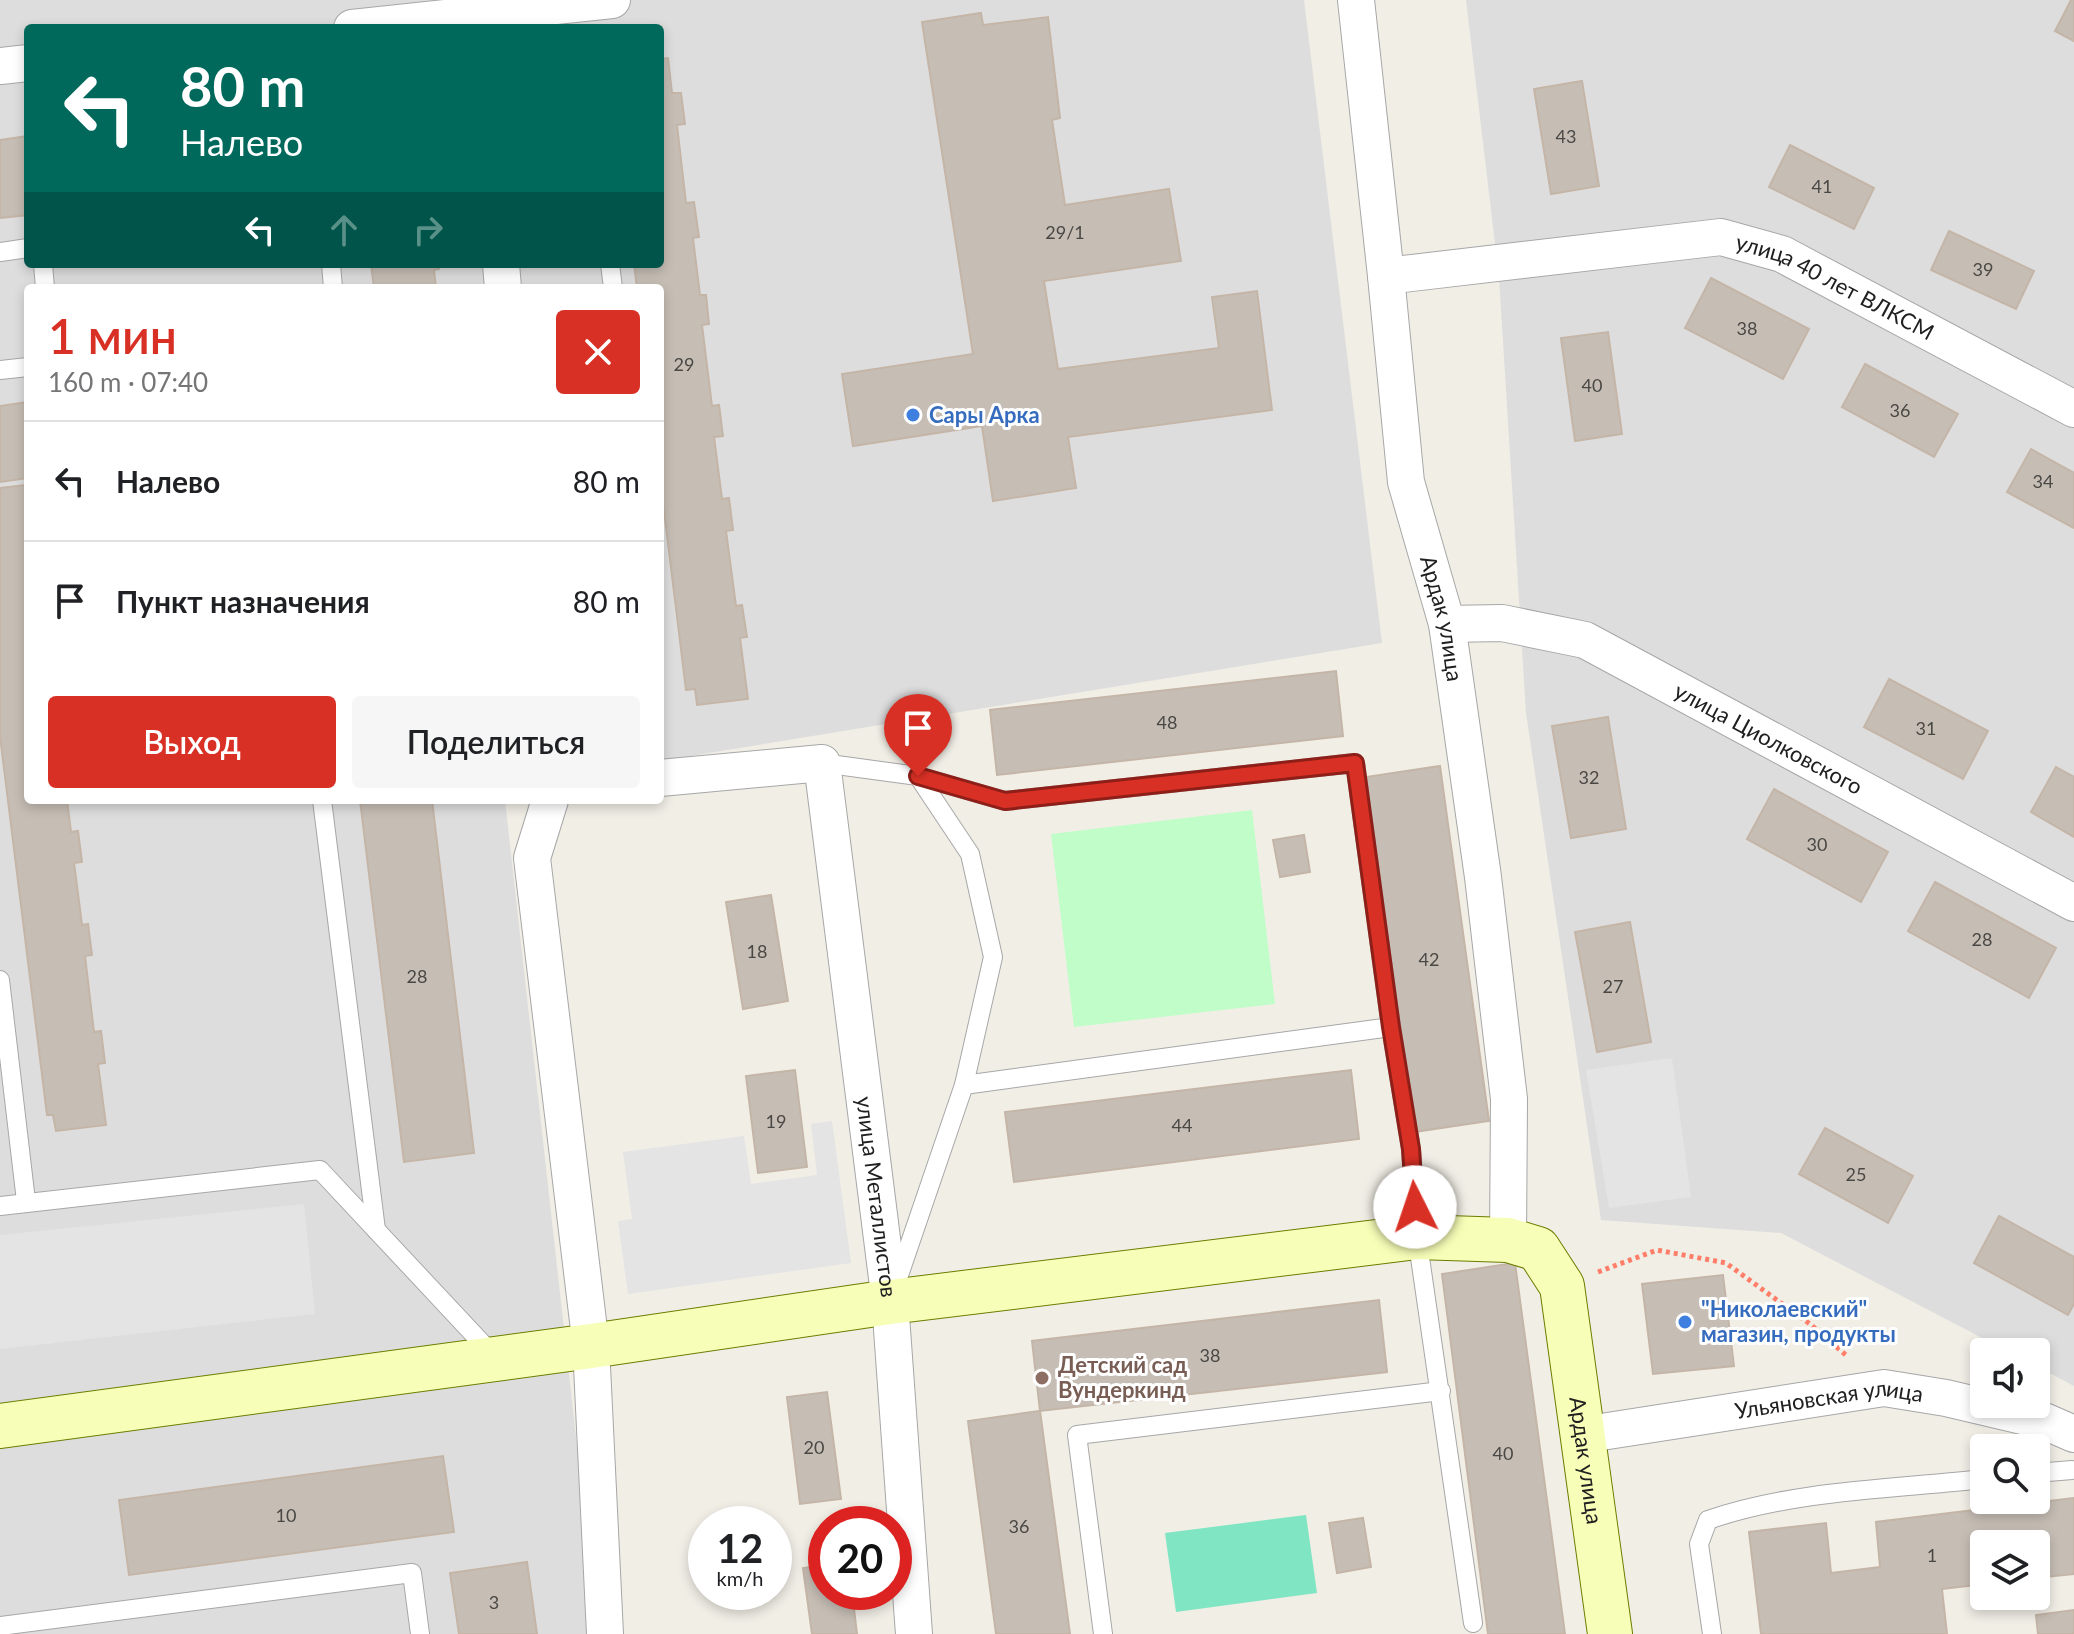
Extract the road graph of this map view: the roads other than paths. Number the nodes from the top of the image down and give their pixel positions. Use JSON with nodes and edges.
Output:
{"nodes":[{"id":1,"x":612,"y":0,"type":"edge"},
{"id":2,"x":1356,"y":0,"type":"edge"},
{"id":3,"x":476,"y":22,"type":"edge"},
{"id":4,"x":435,"y":24,"type":"edge"},
{"id":5,"x":24,"y":63,"type":"edge"},
{"id":6,"x":0,"y":66,"type":"edge"},
{"id":7,"x":24,"y":249,"type":"edge"},
{"id":8,"x":0,"y":252,"type":"edge"},
{"id":9,"x":1386,"y":276,"type":"junction"},
{"id":10,"x":24,"y":367,"type":"edge"},
{"id":11,"x":0,"y":370,"type":"edge"},
{"id":12,"x":2074,"y":409,"type":"edge"},
{"id":13,"x":1447,"y":624,"type":"junction"},
{"id":14,"x":822,"y":763,"type":"junction"},
{"id":15,"x":918,"y":776,"type":"junction"},
{"id":16,"x":664,"y":778,"type":"edge"},
{"id":17,"x":323,"y":804,"type":"edge"},
{"id":18,"x":549,"y":804,"type":"edge"},
{"id":19,"x":2074,"y":903,"type":"edge"},
{"id":20,"x":0,"y":980,"type":"edge"},
{"id":21,"x":1391,"y":1027,"type":"junction"},
{"id":22,"x":964,"y":1085,"type":"junction"},
{"id":23,"x":26,"y":1201,"type":"junction"},
{"id":24,"x":0,"y":1206,"type":"edge"},
{"id":25,"x":376,"y":1230,"type":"junction"},
{"id":26,"x":1417,"y":1237,"type":"junction"},
{"id":27,"x":1508,"y":1240,"type":"junction"},
{"id":28,"x":890,"y":1302,"type":"junction"},
{"id":29,"x":591,"y":1346,"type":"junction"},
{"id":30,"x":497,"y":1359,"type":"junction"},
{"id":31,"x":1441,"y":1391,"type":"junction"},
{"id":32,"x":0,"y":1426,"type":"edge"},
{"id":33,"x":2074,"y":1434,"type":"edge"},
{"id":34,"x":1582,"y":1435,"type":"junction"},
{"id":35,"x":2072,"y":1470,"type":"dead end"},
{"id":36,"x":2050,"y":1472,"type":"edge"},
{"id":37,"x":1970,"y":1480,"type":"edge"},
{"id":38,"x":1473,"y":1623,"type":"dead end"},
{"id":39,"x":0,"y":1626,"type":"edge"},
{"id":40,"x":420,"y":1634,"type":"edge"},
{"id":41,"x":605,"y":1634,"type":"edge"},
{"id":42,"x":914,"y":1634,"type":"edge"},
{"id":43,"x":1103,"y":1634,"type":"edge"},
{"id":44,"x":1610,"y":1634,"type":"edge"},
{"id":45,"x":1712,"y":1634,"type":"edge"}],
"edges":[{"from":1,"to":3,"type":"street"},
{"from":2,"to":9,"type":"street","name":"Ардак улица"},
{"from":3,"to":4,"type":"street"},
{"from":5,"to":6,"type":"street"},
{"from":7,"to":8,"type":"lane"},
{"from":9,"to":12,"type":"street","name":"улица 40 лет ВЛКСМ"},
{"from":9,"to":13,"type":"street","name":"Ардак улица"},
{"from":10,"to":11,"type":"lane"},
{"from":13,"to":19,"type":"street","name":"улица Циолковского"},
{"from":13,"to":27,"type":"street","name":"Ардак улица"},
{"from":14,"to":15,"type":"lane"},
{"from":14,"to":16,"type":"street"},
{"from":14,"to":28,"type":"street","name":"улица Металлистов"},
{"from":15,"to":21,"type":"lane"},
{"from":15,"to":22,"type":"lane"},
{"from":17,"to":25,"type":"lane"},
{"from":18,"to":29,"type":"street"},
{"from":20,"to":23,"type":"lane"},
{"from":21,"to":22,"type":"lane"},
{"from":21,"to":26,"type":"lane"},
{"from":22,"to":28,"type":"lane"},
{"from":23,"to":24,"type":"lane"},
{"from":23,"to":25,"type":"lane"},
{"from":25,"to":30,"type":"lane"},
{"from":26,"to":27,"type":"street"},
{"from":26,"to":28,"type":"street"},
{"from":26,"to":31,"type":"lane"},
{"from":27,"to":34,"type":"street","name":"Ардак улица"},
{"from":28,"to":29,"type":"street"},
{"from":28,"to":42,"type":"street","name":"улица Металлистов"},
{"from":29,"to":30,"type":"street"},
{"from":29,"to":41,"type":"street"},
{"from":30,"to":32,"type":"street"},
{"from":31,"to":38,"type":"lane"},
{"from":31,"to":43,"type":"lane"},
{"from":33,"to":34,"type":"street","name":"Ульяновская улица"},
{"from":34,"to":44,"type":"street","name":"Ардак улица"},
{"from":35,"to":36,"type":"lane"},
{"from":37,"to":45,"type":"lane"},
{"from":39,"to":40,"type":"lane"}]}
